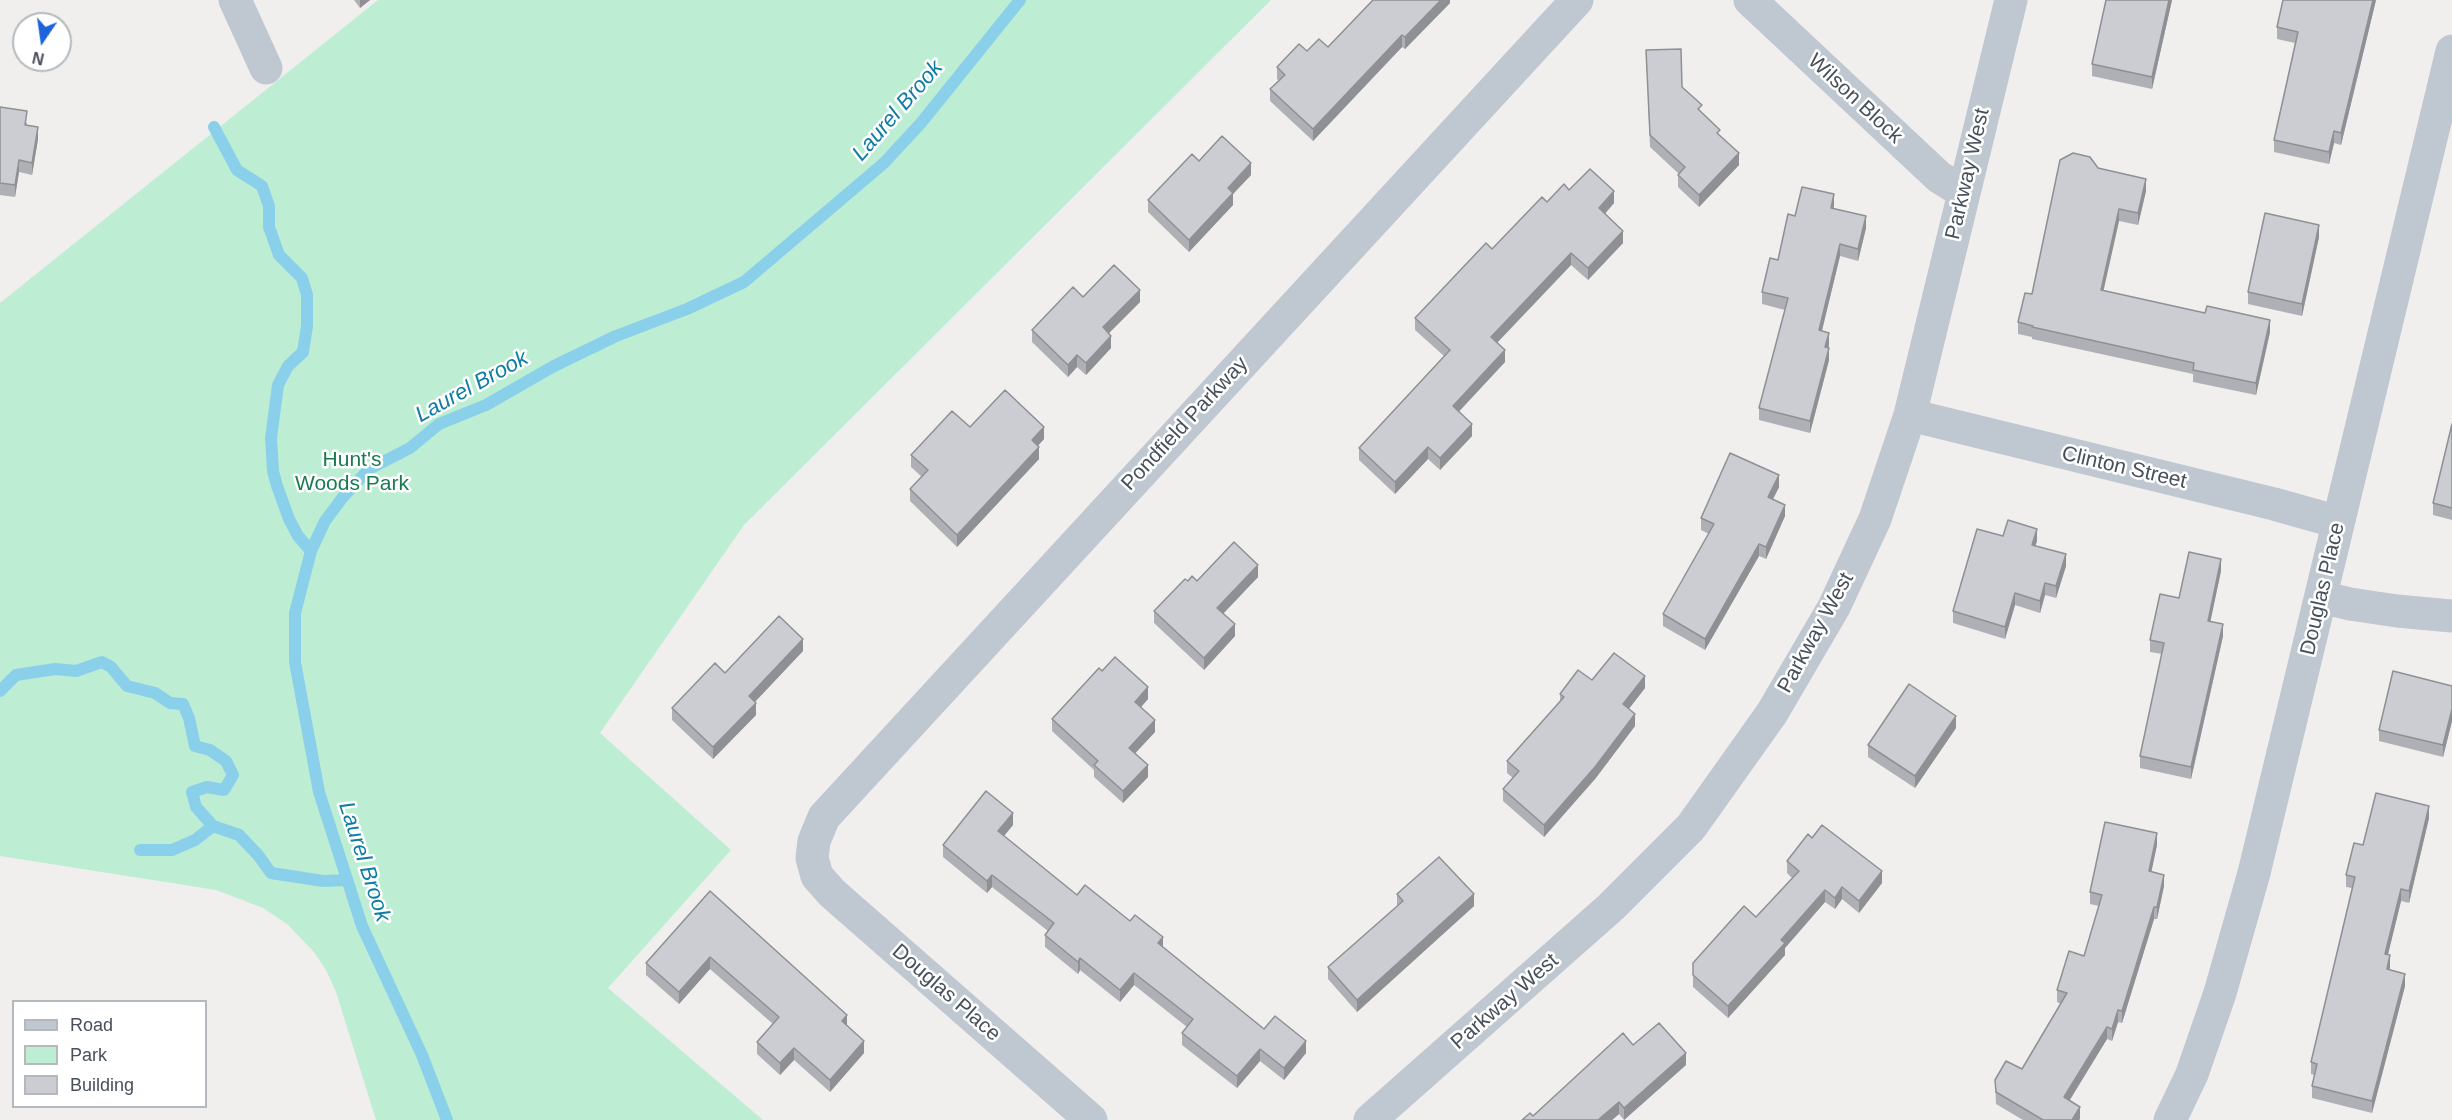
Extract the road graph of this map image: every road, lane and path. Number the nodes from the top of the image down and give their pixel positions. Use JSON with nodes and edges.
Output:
{"nodes":[{"id":1,"x":235,"y":0,"type":"edge"},
{"id":2,"x":1577,"y":0,"type":"edge"},
{"id":3,"x":1750,"y":0,"type":"edge"},
{"id":4,"x":2011,"y":0,"type":"edge"},
{"id":5,"x":2452,"y":51,"type":"edge"},
{"id":6,"x":266,"y":68,"type":"dead end"},
{"id":7,"x":1963,"y":192,"type":"junction"},
{"id":8,"x":1910,"y":416,"type":"junction"},
{"id":9,"x":2338,"y":522,"type":"junction"},
{"id":10,"x":2321,"y":597,"type":"junction"},
{"id":11,"x":2452,"y":616,"type":"edge"},
{"id":12,"x":812,"y":858,"type":"joint"},
{"id":13,"x":1091,"y":1120,"type":"edge"},
{"id":14,"x":1370,"y":1120,"type":"edge"},
{"id":15,"x":2170,"y":1120,"type":"edge"}],
"edges":[{"from":1,"to":6,"type":"street"},
{"from":2,"to":12,"type":"street","name":"Pondfield Parkway"},
{"from":3,"to":7,"type":"street","name":"Wilson Block"},
{"from":4,"to":7,"type":"street","name":"Parkway West"},
{"from":5,"to":9,"type":"street","name":"Douglas Place"},
{"from":7,"to":8,"type":"street","name":"Parkway West"},
{"from":8,"to":9,"type":"street","name":"Clinton Street"},
{"from":8,"to":14,"type":"street","name":"Parkway West"},
{"from":9,"to":10,"type":"street","name":"Douglas Place"},
{"from":10,"to":11,"type":"street"},
{"from":10,"to":15,"type":"street","name":"Douglas Place"},
{"from":12,"to":13,"type":"street","name":"Douglas Place"}]}
